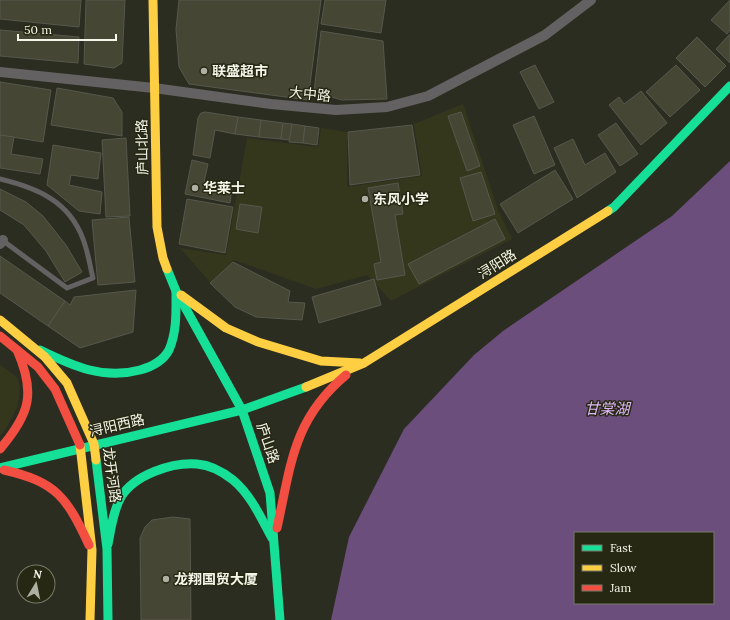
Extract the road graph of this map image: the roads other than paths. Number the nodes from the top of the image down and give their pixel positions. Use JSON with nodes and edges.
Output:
{"nodes":[{"id":1,"x":153,"y":0,"type":"edge"},
{"id":2,"x":591,"y":0,"type":"edge"},
{"id":3,"x":0,"y":72,"type":"edge"},
{"id":4,"x":730,"y":86,"type":"edge"},
{"id":5,"x":154,"y":88,"type":"junction"},
{"id":6,"x":0,"y":179,"type":"edge"},
{"id":7,"x":1,"y":241,"type":"edge"},
{"id":8,"x":176,"y":291,"type":"junction"},
{"id":9,"x":0,"y":320,"type":"edge"},
{"id":10,"x":0,"y":336,"type":"edge"},
{"id":11,"x":33,"y":346,"type":"junction"},
{"id":12,"x":17,"y":350,"type":"junction"},
{"id":13,"x":364,"y":363,"type":"junction"},
{"id":14,"x":242,"y":410,"type":"junction"},
{"id":15,"x":94,"y":444,"type":"junction"},
{"id":16,"x":81,"y":448,"type":"junction"},
{"id":17,"x":0,"y":449,"type":"edge"},
{"id":18,"x":0,"y":468,"type":"edge"},
{"id":19,"x":274,"y":542,"type":"junction"},
{"id":20,"x":107,"y":549,"type":"junction"},
{"id":21,"x":92,"y":550,"type":"junction"},
{"id":22,"x":90,"y":620,"type":"edge"},
{"id":23,"x":108,"y":620,"type":"edge"},
{"id":24,"x":280,"y":620,"type":"edge"}],
"edges":[{"from":1,"to":5,"type":"main road","name":"庐山北路"},
{"from":2,"to":5,"type":"street","name":"大中路"},
{"from":3,"to":5,"type":"street","name":"大中路"},
{"from":4,"to":13,"type":"main road","name":"浔阳路"},
{"from":5,"to":8,"type":"main road","name":"庐山北路"},
{"from":6,"to":7,"type":"lane"},
{"from":8,"to":11,"type":"main road"},
{"from":8,"to":13,"type":"main road"},
{"from":8,"to":14,"type":"main road","name":"庐山路"},
{"from":9,"to":11,"type":"main road","name":"龙开河路"},
{"from":10,"to":12,"type":"main road","name":"龙开河路"},
{"from":11,"to":15,"type":"main road","name":"龙开河路"},
{"from":12,"to":16,"type":"main road","name":"龙开河路"},
{"from":12,"to":17,"type":"main road"},
{"from":13,"to":14,"type":"main road","name":"浔阳路"},
{"from":13,"to":19,"type":"main road"},
{"from":14,"to":15,"type":"main road","name":"浔阳西路"},
{"from":14,"to":19,"type":"main road","name":"庐山路"},
{"from":15,"to":16,"type":"main road","name":"浔阳西路"},
{"from":15,"to":20,"type":"main road","name":"龙开河路"},
{"from":16,"to":18,"type":"main road","name":"浔阳西路"},
{"from":16,"to":21,"type":"main road","name":"龙开河路"},
{"from":18,"to":21,"type":"main road"},
{"from":19,"to":20,"type":"main road"},
{"from":19,"to":24,"type":"main road","name":"庐山路"},
{"from":20,"to":23,"type":"main road","name":"龙开河路"},
{"from":21,"to":22,"type":"main road","name":"龙开河路"}]}
